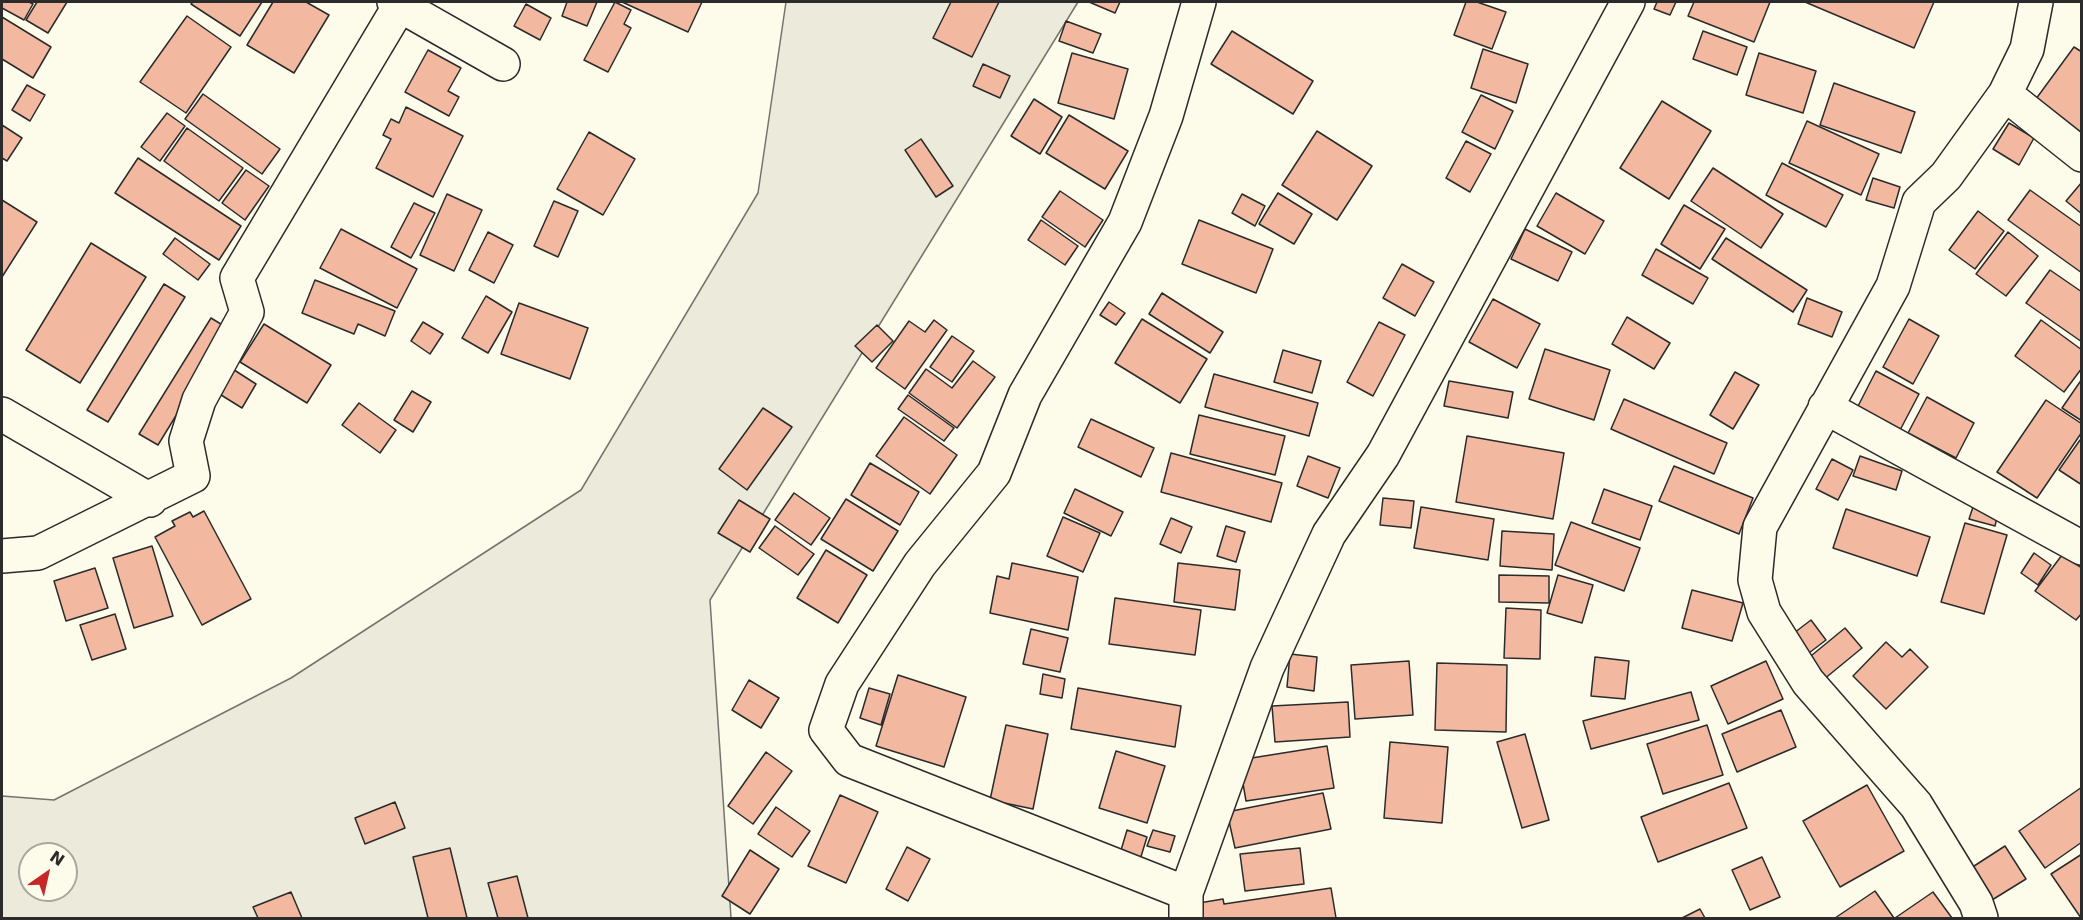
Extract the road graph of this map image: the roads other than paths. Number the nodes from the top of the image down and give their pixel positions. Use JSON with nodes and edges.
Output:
{"nodes":[{"id":1,"x":1199,"y":2,"type":"edge"},
{"id":2,"x":1628,"y":2,"type":"edge"},
{"id":3,"x":2036,"y":2,"type":"edge"},
{"id":4,"x":397,"y":3,"type":"edge"},
{"id":5,"x":503,"y":64,"type":"dead end"},
{"id":6,"x":2005,"y":94,"type":"junction"},
{"id":7,"x":2082,"y":155,"type":"edge"},
{"id":8,"x":1825,"y":407,"type":"junction"},
{"id":9,"x":2,"y":414,"type":"edge"},
{"id":10,"x":150,"y":500,"type":"junction"},
{"id":11,"x":2082,"y":548,"type":"edge"},
{"id":12,"x":2,"y":556,"type":"edge"},
{"id":13,"x":1186,"y":906,"type":"edge"},
{"id":14,"x":1981,"y":918,"type":"edge"}],
"edges":[{"from":1,"to":13,"type":"street"},
{"from":2,"to":13,"type":"street"},
{"from":3,"to":6,"type":"street"},
{"from":4,"to":5,"type":"street"},
{"from":4,"to":10,"type":"street"},
{"from":6,"to":7,"type":"street"},
{"from":6,"to":8,"type":"street"},
{"from":8,"to":11,"type":"street"},
{"from":8,"to":14,"type":"street"},
{"from":9,"to":10,"type":"street"},
{"from":10,"to":12,"type":"street"}]}
